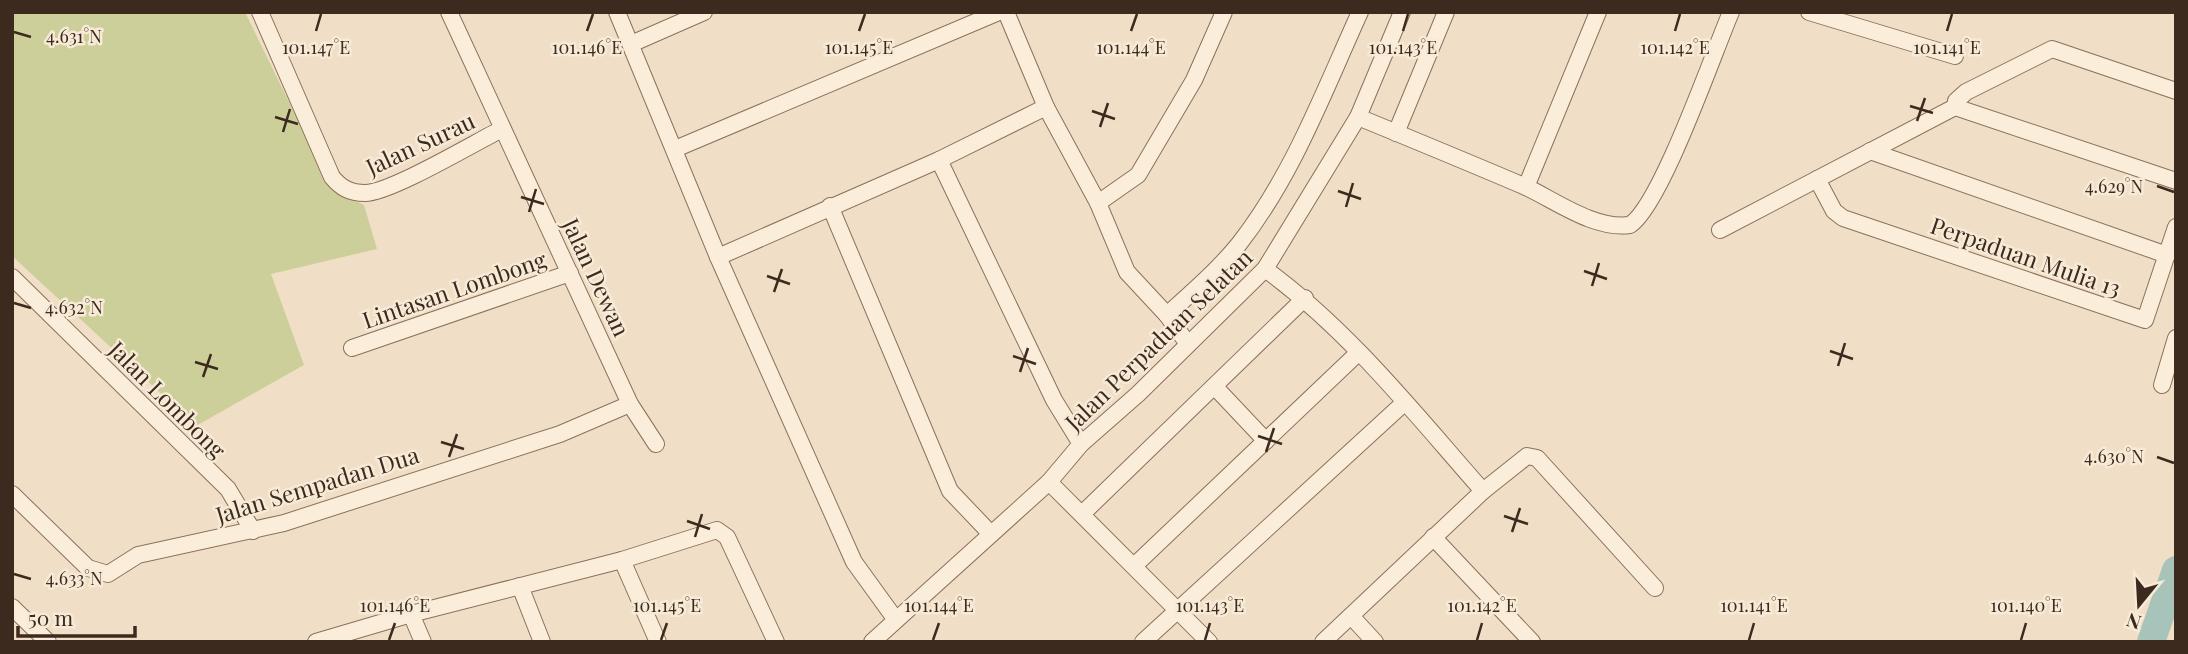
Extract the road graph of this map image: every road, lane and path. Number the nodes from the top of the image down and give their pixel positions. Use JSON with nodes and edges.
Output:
{"nodes":[{"id":1,"x":260,"y":12,"type":"edge"},
{"id":2,"x":449,"y":12,"type":"edge"},
{"id":3,"x":617,"y":12,"type":"edge"},
{"id":4,"x":704,"y":12,"type":"edge"},
{"id":5,"x":999,"y":12,"type":"edge"},
{"id":6,"x":1006,"y":12,"type":"edge"},
{"id":7,"x":1224,"y":12,"type":"edge"},
{"id":8,"x":1360,"y":12,"type":"edge"},
{"id":9,"x":1402,"y":12,"type":"edge"},
{"id":10,"x":1446,"y":12,"type":"edge"},
{"id":11,"x":1598,"y":12,"type":"edge"},
{"id":12,"x":1731,"y":12,"type":"edge"},
{"id":13,"x":1809,"y":12,"type":"edge"},
{"id":14,"x":631,"y":44,"type":"junction"},
{"id":15,"x":1955,"y":55,"type":"dead end"},
{"id":16,"x":2176,"y":91,"type":"edge"},
{"id":17,"x":1046,"y":107,"type":"junction"},
{"id":18,"x":1955,"y":107,"type":"junction"},
{"id":19,"x":1358,"y":117,"type":"junction"},
{"id":20,"x":502,"y":129,"type":"junction"},
{"id":21,"x":1396,"y":133,"type":"junction"},
{"id":22,"x":675,"y":149,"type":"junction"},
{"id":23,"x":1870,"y":151,"type":"junction"},
{"id":24,"x":939,"y":160,"type":"junction"},
{"id":25,"x":1817,"y":179,"type":"junction"},
{"id":26,"x":2176,"y":181,"type":"edge"},
{"id":27,"x":1526,"y":187,"type":"junction"},
{"id":28,"x":1098,"y":203,"type":"junction"},
{"id":29,"x":830,"y":206,"type":"junction"},
{"id":30,"x":2176,"y":227,"type":"edge"},
{"id":31,"x":1720,"y":230,"type":"dead end"},
{"id":32,"x":2166,"y":255,"type":"junction"},
{"id":33,"x":718,"y":257,"type":"junction"},
{"id":34,"x":1265,"y":270,"type":"junction"},
{"id":35,"x":570,"y":273,"type":"junction"},
{"id":36,"x":12,"y":277,"type":"edge"},
{"id":37,"x":1305,"y":298,"type":"junction"},
{"id":38,"x":1167,"y":315,"type":"junction"},
{"id":39,"x":2176,"y":338,"type":"edge"},
{"id":40,"x":1188,"y":344,"type":"junction"},
{"id":41,"x":352,"y":348,"type":"dead end"},
{"id":42,"x":1358,"y":353,"type":"junction"},
{"id":43,"x":2162,"y":385,"type":"dead end"},
{"id":44,"x":1215,"y":387,"type":"junction"},
{"id":45,"x":1405,"y":402,"type":"junction"},
{"id":46,"x":630,"y":404,"type":"junction"},
{"id":47,"x":1266,"y":441,"type":"junction"},
{"id":48,"x":656,"y":444,"type":"dead end"},
{"id":49,"x":1081,"y":444,"type":"junction"},
{"id":50,"x":1049,"y":482,"type":"junction"},
{"id":51,"x":1483,"y":491,"type":"junction"},
{"id":52,"x":12,"y":494,"type":"edge"},
{"id":53,"x":1082,"y":514,"type":"junction"},
{"id":54,"x":253,"y":531,"type":"junction"},
{"id":55,"x":991,"y":534,"type":"junction"},
{"id":56,"x":1433,"y":537,"type":"junction"},
{"id":57,"x":622,"y":560,"type":"junction"},
{"id":58,"x":1134,"y":566,"type":"junction"},
{"id":59,"x":520,"y":586,"type":"junction"},
{"id":60,"x":1655,"y":588,"type":"dead end"},
{"id":61,"x":12,"y":607,"type":"edge"},
{"id":62,"x":1178,"y":608,"type":"junction"},
{"id":63,"x":411,"y":614,"type":"junction"},
{"id":64,"x":1351,"y":616,"type":"junction"},
{"id":65,"x":896,"y":620,"type":"junction"},
{"id":66,"x":48,"y":642,"type":"edge"},
{"id":67,"x":316,"y":642,"type":"edge"},
{"id":68,"x":424,"y":642,"type":"edge"},
{"id":69,"x":542,"y":642,"type":"edge"},
{"id":70,"x":658,"y":642,"type":"edge"},
{"id":71,"x":776,"y":642,"type":"edge"},
{"id":72,"x":872,"y":642,"type":"edge"},
{"id":73,"x":1143,"y":642,"type":"edge"},
{"id":74,"x":1209,"y":642,"type":"edge"},
{"id":75,"x":1323,"y":642,"type":"edge"},
{"id":76,"x":1375,"y":642,"type":"edge"},
{"id":77,"x":1532,"y":642,"type":"edge"}],
"edges":[{"from":1,"to":20,"type":"street","name":"Jalan Surau"},
{"from":2,"to":20,"type":"street","name":"Jalan Dewan"},
{"from":3,"to":14,"type":"street"},
{"from":4,"to":14,"type":"street"},
{"from":5,"to":22,"type":"street"},
{"from":6,"to":17,"type":"street"},
{"from":7,"to":28,"type":"street"},
{"from":8,"to":38,"type":"street"},
{"from":9,"to":19,"type":"street","name":"Jalan Perpaduan Selatan"},
{"from":10,"to":21,"type":"street"},
{"from":11,"to":27,"type":"street"},
{"from":12,"to":27,"type":"street"},
{"from":13,"to":15,"type":"street"},
{"from":14,"to":22,"type":"street"},
{"from":16,"to":18,"type":"street"},
{"from":17,"to":24,"type":"street"},
{"from":17,"to":28,"type":"street"},
{"from":18,"to":23,"type":"street"},
{"from":18,"to":26,"type":"street"},
{"from":19,"to":21,"type":"street"},
{"from":19,"to":34,"type":"street","name":"Jalan Perpaduan Selatan"},
{"from":20,"to":35,"type":"street","name":"Jalan Dewan"},
{"from":21,"to":27,"type":"street"},
{"from":22,"to":33,"type":"street"},
{"from":23,"to":25,"type":"street"},
{"from":23,"to":32,"type":"street"},
{"from":24,"to":29,"type":"street"},
{"from":24,"to":49,"type":"street"},
{"from":25,"to":31,"type":"street"},
{"from":25,"to":32,"type":"street","name":"Perpaduan Mulia 13"},
{"from":28,"to":38,"type":"street"},
{"from":29,"to":33,"type":"street"},
{"from":29,"to":55,"type":"street"},
{"from":30,"to":32,"type":"street","name":"Perpaduan Mulia 13"},
{"from":33,"to":65,"type":"street"},
{"from":34,"to":37,"type":"street"},
{"from":34,"to":40,"type":"street","name":"Jalan Perpaduan Selatan"},
{"from":35,"to":41,"type":"street","name":"Lintasan Lombong"},
{"from":35,"to":46,"type":"street","name":"Jalan Dewan"},
{"from":36,"to":54,"type":"street","name":"Jalan Lombong"},
{"from":37,"to":42,"type":"street"},
{"from":37,"to":44,"type":"street"},
{"from":38,"to":40,"type":"street"},
{"from":39,"to":43,"type":"street"},
{"from":40,"to":49,"type":"street","name":"Jalan Perpaduan Selatan"},
{"from":42,"to":45,"type":"street"},
{"from":42,"to":47,"type":"street"},
{"from":44,"to":47,"type":"street"},
{"from":44,"to":53,"type":"street"},
{"from":45,"to":51,"type":"street"},
{"from":45,"to":62,"type":"street"},
{"from":46,"to":48,"type":"street","name":"Jalan Dewan"},
{"from":46,"to":54,"type":"street","name":"Jalan Sempadan Dua"},
{"from":47,"to":58,"type":"street"},
{"from":49,"to":50,"type":"street","name":"Jalan Perpaduan Selatan"},
{"from":50,"to":53,"type":"street"},
{"from":50,"to":55,"type":"street","name":"Jalan Perpaduan Selatan"},
{"from":51,"to":56,"type":"street"},
{"from":51,"to":60,"type":"street"},
{"from":52,"to":54,"type":"street","name":"Jalan Sempadan Dua"},
{"from":53,"to":58,"type":"street"},
{"from":55,"to":65,"type":"street","name":"Jalan Perpaduan Selatan"},
{"from":56,"to":64,"type":"street"},
{"from":56,"to":77,"type":"street"},
{"from":57,"to":59,"type":"street"},
{"from":57,"to":70,"type":"street"},
{"from":57,"to":71,"type":"street"},
{"from":58,"to":62,"type":"street"},
{"from":59,"to":63,"type":"street"},
{"from":59,"to":69,"type":"street"},
{"from":61,"to":66,"type":"street"},
{"from":62,"to":73,"type":"street"},
{"from":62,"to":74,"type":"street"},
{"from":63,"to":67,"type":"street"},
{"from":63,"to":68,"type":"street"},
{"from":64,"to":75,"type":"street"},
{"from":64,"to":76,"type":"street"},
{"from":65,"to":72,"type":"street","name":"Jalan Perpaduan Selatan"}]}
